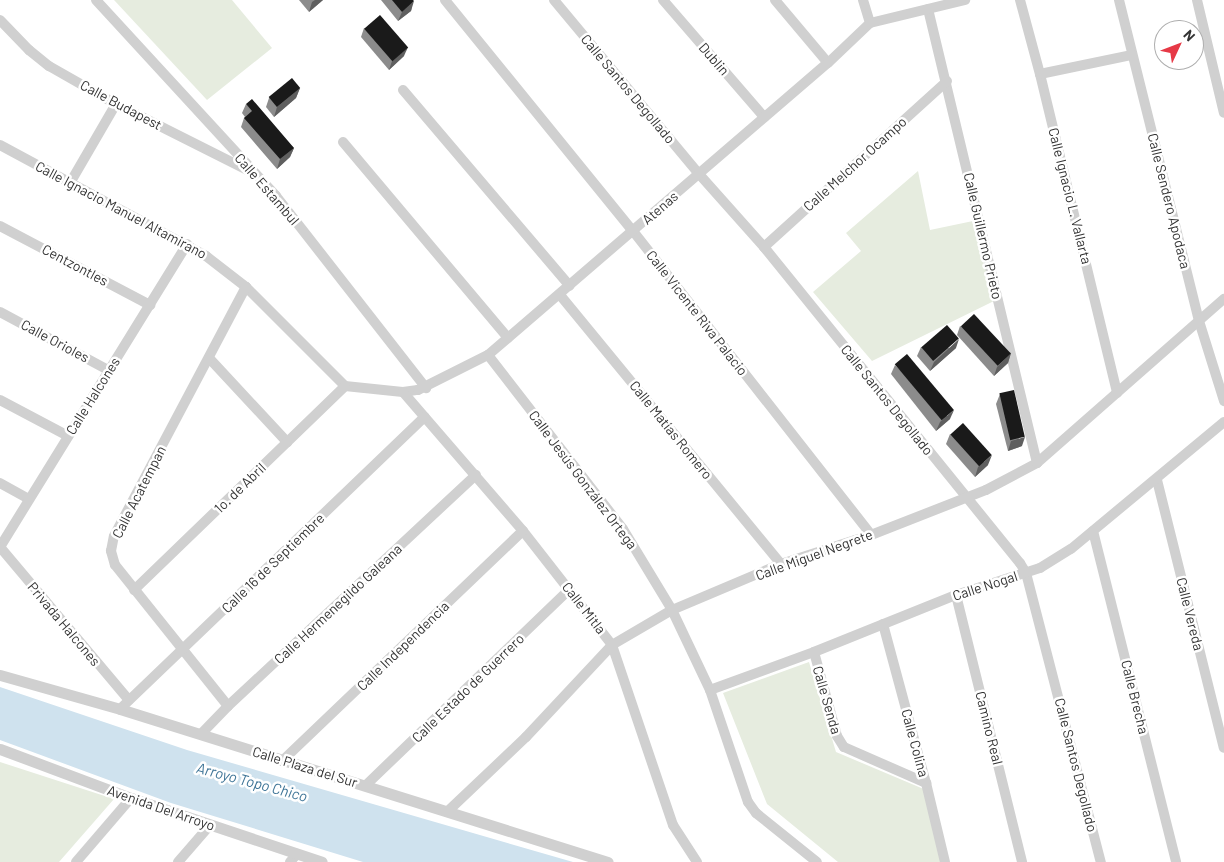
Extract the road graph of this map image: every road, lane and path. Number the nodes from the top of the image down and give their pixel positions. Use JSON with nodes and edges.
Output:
{"nodes":[{"id":1,"x":96,"y":0,"type":"edge"},
{"id":2,"x":444,"y":0,"type":"edge"},
{"id":3,"x":554,"y":0,"type":"edge"},
{"id":4,"x":663,"y":0,"type":"edge"},
{"id":5,"x":775,"y":0,"type":"edge"},
{"id":6,"x":863,"y":0,"type":"edge"},
{"id":7,"x":965,"y":0,"type":"edge"},
{"id":8,"x":1020,"y":0,"type":"edge"},
{"id":9,"x":1119,"y":0,"type":"edge"},
{"id":10,"x":1197,"y":0,"type":"edge"},
{"id":11,"x":928,"y":9,"type":"junction"},
{"id":12,"x":0,"y":20,"type":"edge"},
{"id":13,"x":870,"y":23,"type":"junction"},
{"id":14,"x":1132,"y":54,"type":"junction"},
{"id":15,"x":828,"y":63,"type":"junction"},
{"id":16,"x":1040,"y":74,"type":"junction"},
{"id":17,"x":947,"y":81,"type":"junction"},
{"id":18,"x":402,"y":90,"type":"dead end"},
{"id":19,"x":116,"y":104,"type":"junction"},
{"id":20,"x":1224,"y":113,"type":"edge"},
{"id":21,"x":764,"y":117,"type":"junction"},
{"id":22,"x":343,"y":142,"type":"dead end"},
{"id":23,"x":0,"y":145,"type":"edge"},
{"id":24,"x":254,"y":173,"type":"junction"},
{"id":25,"x":700,"y":174,"type":"junction"},
{"id":26,"x":70,"y":183,"type":"junction"},
{"id":27,"x":0,"y":226,"type":"edge"},
{"id":28,"x":633,"y":231,"type":"junction"},
{"id":29,"x":187,"y":244,"type":"junction"},
{"id":30,"x":764,"y":247,"type":"junction"},
{"id":31,"x":570,"y":286,"type":"junction"},
{"id":32,"x":246,"y":288,"type":"junction"},
{"id":33,"x":560,"y":294,"type":"junction"},
{"id":34,"x":1224,"y":299,"type":"edge"},
{"id":35,"x":150,"y":305,"type":"junction"},
{"id":36,"x":0,"y":312,"type":"edge"},
{"id":37,"x":1199,"y":321,"type":"junction"},
{"id":38,"x":508,"y":338,"type":"junction"},
{"id":39,"x":488,"y":355,"type":"junction"},
{"id":40,"x":209,"y":358,"type":"junction"},
{"id":41,"x":110,"y":370,"type":"junction"},
{"id":42,"x":345,"y":386,"type":"junction"},
{"id":43,"x":426,"y":388,"type":"junction"},
{"id":44,"x":404,"y":392,"type":"junction"},
{"id":45,"x":1117,"y":392,"type":"junction"},
{"id":46,"x":0,"y":400,"type":"edge"},
{"id":47,"x":1224,"y":401,"type":"edge"},
{"id":48,"x":425,"y":417,"type":"junction"},
{"id":49,"x":1224,"y":422,"type":"edge"},
{"id":50,"x":68,"y":436,"type":"junction"},
{"id":51,"x":287,"y":442,"type":"junction"},
{"id":52,"x":1037,"y":463,"type":"junction"},
{"id":53,"x":476,"y":475,"type":"junction"},
{"id":54,"x":1157,"y":480,"type":"junction"},
{"id":55,"x":0,"y":484,"type":"edge"},
{"id":56,"x":965,"y":497,"type":"junction"},
{"id":57,"x":29,"y":499,"type":"junction"},
{"id":58,"x":523,"y":531,"type":"junction"},
{"id":59,"x":1093,"y":531,"type":"junction"},
{"id":60,"x":871,"y":535,"type":"junction"},
{"id":61,"x":0,"y":547,"type":"edge"},
{"id":62,"x":781,"y":564,"type":"junction"},
{"id":63,"x":1026,"y":573,"type":"junction"},
{"id":64,"x":570,"y":589,"type":"junction"},
{"id":65,"x":134,"y":590,"type":"junction"},
{"id":66,"x":956,"y":595,"type":"junction"},
{"id":67,"x":672,"y":610,"type":"junction"},
{"id":68,"x":883,"y":624,"type":"junction"},
{"id":69,"x":612,"y":645,"type":"junction"},
{"id":70,"x":181,"y":650,"type":"junction"},
{"id":71,"x":814,"y":652,"type":"junction"},
{"id":72,"x":0,"y":675,"type":"edge"},
{"id":73,"x":710,"y":690,"type":"junction"},
{"id":74,"x":125,"y":705,"type":"junction"},
{"id":75,"x":228,"y":706,"type":"junction"},
{"id":76,"x":201,"y":734,"type":"junction"},
{"id":77,"x":1224,"y":748,"type":"edge"},
{"id":78,"x":0,"y":749,"type":"edge"},
{"id":79,"x":282,"y":761,"type":"junction"},
{"id":80,"x":926,"y":783,"type":"junction"},
{"id":81,"x":366,"y":786,"type":"junction"},
{"id":82,"x":131,"y":798,"type":"junction"},
{"id":83,"x":447,"y":812,"type":"junction"},
{"id":84,"x":210,"y":825,"type":"junction"},
{"id":85,"x":293,"y":858,"type":"edge"},
{"id":86,"x":76,"y":862,"type":"edge"},
{"id":87,"x":178,"y":862,"type":"edge"},
{"id":88,"x":322,"y":862,"type":"edge"},
{"id":89,"x":608,"y":862,"type":"edge"},
{"id":90,"x":697,"y":862,"type":"edge"},
{"id":91,"x":817,"y":862,"type":"edge"},
{"id":92,"x":945,"y":862,"type":"edge"},
{"id":93,"x":1022,"y":862,"type":"edge"},
{"id":94,"x":1101,"y":862,"type":"edge"},
{"id":95,"x":1176,"y":862,"type":"edge"}],
"edges":[{"from":1,"to":24,"type":"street","name":"Calle Estambul"},
{"from":2,"to":28,"type":"street","name":"Calle Vicente Riva Palacio"},
{"from":3,"to":25,"type":"street","name":"Calle Santos Degollado"},
{"from":4,"to":21,"type":"street","name":"Dublin"},
{"from":5,"to":15,"type":"street"},
{"from":6,"to":13,"type":"street"},
{"from":7,"to":11,"type":"street"},
{"from":8,"to":16,"type":"street","name":"Calle Ignacio L. Vallarta"},
{"from":9,"to":14,"type":"street","name":"Calle Sendero Apodaca"},
{"from":10,"to":20,"type":"street"},
{"from":11,"to":13,"type":"street"},
{"from":11,"to":17,"type":"street","name":"Calle Guillermo Prieto"},
{"from":12,"to":19,"type":"street","name":"Calle Budapest"},
{"from":13,"to":15,"type":"street","name":"Atenas"},
{"from":14,"to":16,"type":"street"},
{"from":14,"to":37,"type":"street","name":"Calle Sendero Apodaca"},
{"from":15,"to":21,"type":"street","name":"Atenas"},
{"from":16,"to":45,"type":"street","name":"Calle Ignacio L. Vallarta"},
{"from":17,"to":30,"type":"street","name":"Calle Melchor Ocampo"},
{"from":17,"to":52,"type":"street","name":"Calle Guillermo Prieto"},
{"from":18,"to":31,"type":"street"},
{"from":19,"to":24,"type":"street","name":"Calle Budapest"},
{"from":19,"to":26,"type":"street"},
{"from":21,"to":25,"type":"street","name":"Atenas"},
{"from":22,"to":38,"type":"street"},
{"from":23,"to":26,"type":"street","name":"Calle Ignacio Manuel Altamirano"},
{"from":24,"to":43,"type":"street","name":"Calle Estambul"},
{"from":25,"to":28,"type":"street","name":"Atenas"},
{"from":25,"to":30,"type":"street","name":"Calle Santos Degollado"},
{"from":26,"to":29,"type":"street","name":"Calle Ignacio Manuel Altamirano"},
{"from":27,"to":35,"type":"street","name":"Centzontles"},
{"from":28,"to":31,"type":"street","name":"Atenas"},
{"from":28,"to":60,"type":"street","name":"Calle Vicente Riva Palacio"},
{"from":29,"to":32,"type":"street","name":"Calle Ignacio Manuel Altamirano"},
{"from":29,"to":35,"type":"street","name":"Calle Halcones"},
{"from":30,"to":56,"type":"street","name":"Calle Santos Degollado"},
{"from":31,"to":33,"type":"street","name":"Atenas"},
{"from":32,"to":40,"type":"street","name":"Calle Acatempan"},
{"from":32,"to":42,"type":"street","name":"Calle Ignacio Manuel Altamirano"},
{"from":33,"to":38,"type":"street","name":"Atenas"},
{"from":33,"to":62,"type":"street","name":"Calle Matías Romero"},
{"from":34,"to":37,"type":"street","name":"Calle Miguel Negrete"},
{"from":35,"to":41,"type":"street","name":"Calle Halcones"},
{"from":36,"to":41,"type":"street","name":"Calle Orioles"},
{"from":37,"to":45,"type":"street","name":"Calle Miguel Negrete"},
{"from":37,"to":47,"type":"street","name":"Calle Sendero Apodaca"},
{"from":38,"to":39,"type":"street","name":"Atenas"},
{"from":39,"to":43,"type":"street","name":"Atenas"},
{"from":39,"to":67,"type":"street","name":"Calle Jesús González Ortega"},
{"from":40,"to":51,"type":"street"},
{"from":40,"to":65,"type":"street","name":"Calle Acatempan"},
{"from":41,"to":50,"type":"street","name":"Calle Halcones"},
{"from":42,"to":44,"type":"street","name":"Atenas"},
{"from":42,"to":51,"type":"street","name":"1o. de Abril"},
{"from":43,"to":44,"type":"street","name":"Atenas"},
{"from":44,"to":48,"type":"street","name":"Calle Mitla"},
{"from":45,"to":52,"type":"street","name":"Calle Miguel Negrete"},
{"from":46,"to":50,"type":"street"},
{"from":48,"to":53,"type":"street","name":"Calle Mitla"},
{"from":48,"to":70,"type":"street","name":"Calle 16 de Septiembre"},
{"from":49,"to":54,"type":"street","name":"Calle Nogal"},
{"from":50,"to":57,"type":"street","name":"Calle Halcones"},
{"from":51,"to":65,"type":"street","name":"1o. de Abril"},
{"from":52,"to":56,"type":"street","name":"Calle Miguel Negrete"},
{"from":53,"to":58,"type":"street","name":"Calle Mitla"},
{"from":53,"to":75,"type":"street","name":"Calle Hermenegildo Galeana"},
{"from":54,"to":59,"type":"street","name":"Calle Nogal"},
{"from":54,"to":77,"type":"street","name":"Calle Vereda"},
{"from":55,"to":57,"type":"street"},
{"from":56,"to":60,"type":"street","name":"Calle Miguel Negrete"},
{"from":56,"to":63,"type":"street","name":"Calle Santos Degollado"},
{"from":57,"to":61,"type":"street","name":"Calle Halcones"},
{"from":58,"to":64,"type":"street","name":"Calle Mitla"},
{"from":58,"to":79,"type":"street","name":"Calle Independencia"},
{"from":59,"to":63,"type":"street","name":"Calle Nogal"},
{"from":59,"to":95,"type":"street","name":"Calle Brecha"},
{"from":60,"to":62,"type":"street","name":"Calle Miguel Negrete"},
{"from":61,"to":74,"type":"street","name":"Privada Halcones"},
{"from":62,"to":67,"type":"street","name":"Calle Miguel Negrete"},
{"from":63,"to":66,"type":"street","name":"Calle Nogal"},
{"from":63,"to":94,"type":"street","name":"Calle Santos Degollado"},
{"from":64,"to":69,"type":"street","name":"Calle Mitla"},
{"from":64,"to":81,"type":"street","name":"Calle Estado de Guerrero"},
{"from":65,"to":70,"type":"street","name":"Calle Acatempan"},
{"from":66,"to":68,"type":"street","name":"Calle Nogal"},
{"from":66,"to":93,"type":"street","name":"Camino Real"},
{"from":67,"to":69,"type":"street","name":"Calle Miguel Negrete"},
{"from":67,"to":73,"type":"street","name":"Calle Jesús González Ortega"},
{"from":68,"to":71,"type":"street","name":"Calle Nogal"},
{"from":68,"to":80,"type":"street","name":"Calle Colina"},
{"from":69,"to":83,"type":"street","name":"Calle Miguel Negrete"},
{"from":69,"to":90,"type":"street","name":"Calle Mitla"},
{"from":70,"to":74,"type":"street","name":"Calle 16 de Septiembre"},
{"from":70,"to":75,"type":"street","name":"Calle Acatempan"},
{"from":71,"to":73,"type":"street","name":"Calle Nogal"},
{"from":71,"to":80,"type":"street","name":"Calle Senda"},
{"from":72,"to":74,"type":"street","name":"Calle Plaza del Sur"},
{"from":73,"to":91,"type":"street","name":"Calle Jesús González Ortega"},
{"from":74,"to":76,"type":"street","name":"Calle Plaza del Sur"},
{"from":75,"to":76,"type":"street","name":"Calle Hermenegildo Galeana"},
{"from":76,"to":79,"type":"street","name":"Calle Plaza del Sur"},
{"from":78,"to":82,"type":"street","name":"Avenida Del Arroyo"},
{"from":79,"to":81,"type":"street","name":"Calle Plaza del Sur"},
{"from":80,"to":92,"type":"street","name":"Calle Colina"},
{"from":81,"to":83,"type":"street","name":"Calle Plaza del Sur"},
{"from":82,"to":84,"type":"street","name":"Avenida Del Arroyo"},
{"from":82,"to":86,"type":"street"},
{"from":83,"to":89,"type":"street","name":"Calle Plaza del Sur"},
{"from":84,"to":85,"type":"street","name":"Avenida Del Arroyo"},
{"from":84,"to":87,"type":"street"},
{"from":85,"to":88,"type":"street","name":"Avenida Del Arroyo"}]}
